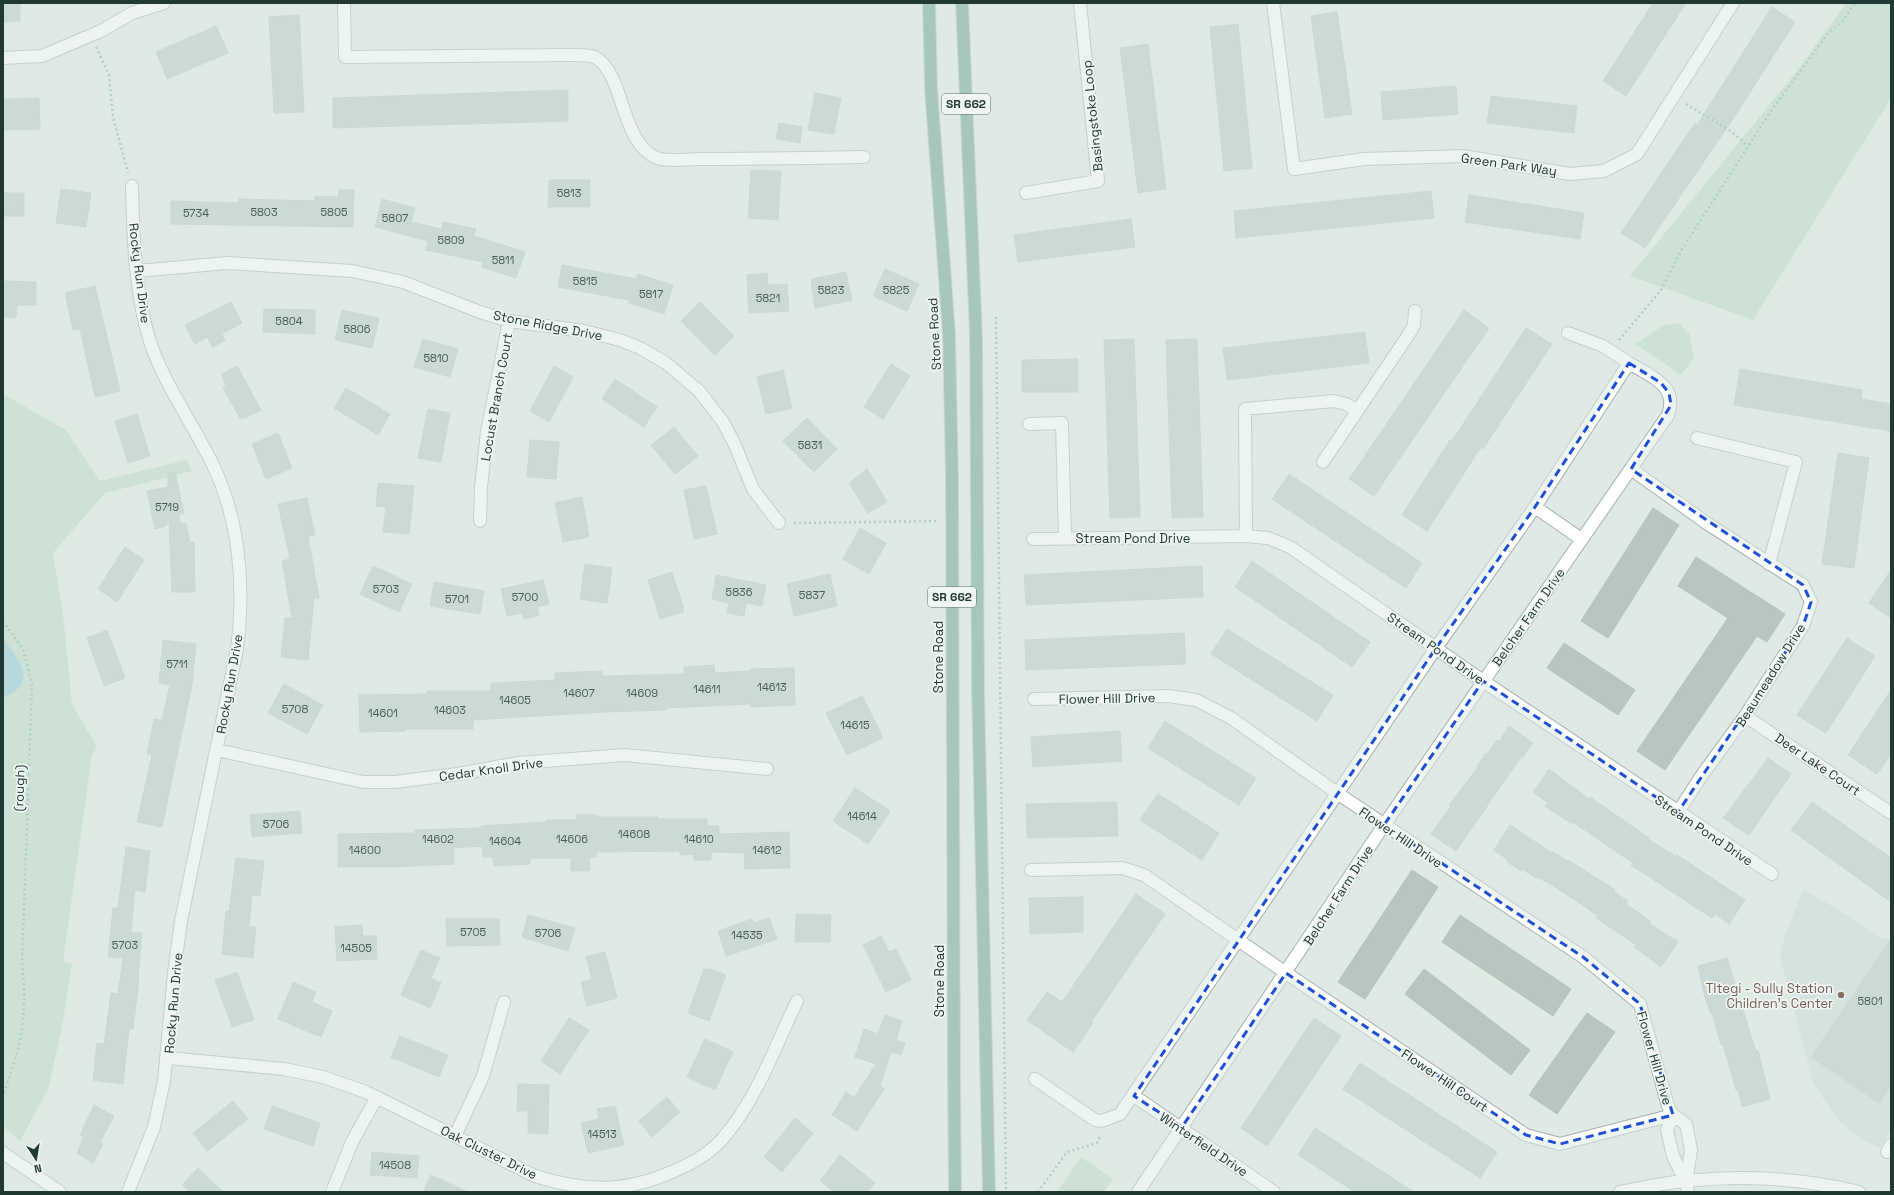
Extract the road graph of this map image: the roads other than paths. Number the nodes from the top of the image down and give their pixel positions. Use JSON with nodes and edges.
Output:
{"nodes":[{"id":1,"x":164,"y":3,"type":"edge"},
{"id":2,"x":344,"y":3,"type":"edge"},
{"id":3,"x":929,"y":3,"type":"edge"},
{"id":4,"x":962,"y":3,"type":"edge"},
{"id":5,"x":1080,"y":3,"type":"edge"},
{"id":6,"x":1273,"y":3,"type":"edge"},
{"id":7,"x":1733,"y":3,"type":"edge"},
{"id":8,"x":132,"y":8,"type":"edge"},
{"id":9,"x":3,"y":58,"type":"edge"},
{"id":10,"x":864,"y":157,"type":"dead end"},
{"id":11,"x":132,"y":186,"type":"road end"},
{"id":12,"x":1026,"y":193,"type":"dead end"},
{"id":13,"x":138,"y":271,"type":"junction"},
{"id":14,"x":1415,"y":311,"type":"dead end"},
{"id":15,"x":510,"y":321,"type":"junction"},
{"id":16,"x":1568,"y":333,"type":"dead end"},
{"id":17,"x":1629,"y":363,"type":"junction"},
{"id":18,"x":1356,"y":410,"type":"junction"},
{"id":19,"x":1029,"y":424,"type":"dead end"},
{"id":20,"x":1697,"y":438,"type":"dead end"},
{"id":21,"x":1323,"y":462,"type":"dead end"},
{"id":22,"x":1631,"y":469,"type":"junction"},
{"id":23,"x":1535,"y":507,"type":"junction"},
{"id":24,"x":480,"y":521,"type":"dead end"},
{"id":25,"x":779,"y":523,"type":"road end"},
{"id":26,"x":1246,"y":536,"type":"junction"},
{"id":27,"x":1065,"y":538,"type":"junction"},
{"id":28,"x":1033,"y":539,"type":"dead end"},
{"id":29,"x":1581,"y":540,"type":"junction"},
{"id":30,"x":1768,"y":564,"type":"junction"},
{"id":31,"x":1436,"y":648,"type":"junction"},
{"id":32,"x":1483,"y":681,"type":"junction"},
{"id":33,"x":1034,"y":700,"type":"dead end"},
{"id":34,"x":1745,"y":716,"type":"junction"},
{"id":35,"x":217,"y":750,"type":"junction"},
{"id":36,"x":767,"y":769,"type":"dead end"},
{"id":37,"x":1337,"y":793,"type":"junction"},
{"id":38,"x":1678,"y":812,"type":"junction"},
{"id":39,"x":1891,"y":813,"type":"edge"},
{"id":40,"x":1384,"y":825,"type":"junction"},
{"id":41,"x":1031,"y":870,"type":"dead end"},
{"id":42,"x":1772,"y":874,"type":"dead end"},
{"id":43,"x":1238,"y":940,"type":"junction"},
{"id":44,"x":1286,"y":974,"type":"junction"},
{"id":45,"x":797,"y":1001,"type":"dead end"},
{"id":46,"x":504,"y":1002,"type":"dead end"},
{"id":47,"x":168,"y":1058,"type":"junction"},
{"id":48,"x":1035,"y":1079,"type":"dead end"},
{"id":49,"x":1134,"y":1096,"type":"junction"},
{"id":50,"x":377,"y":1097,"type":"junction"},
{"id":51,"x":1673,"y":1115,"type":"junction"},
{"id":52,"x":1182,"y":1127,"type":"junction"},
{"id":53,"x":455,"y":1136,"type":"junction"},
{"id":54,"x":3,"y":1153,"type":"edge"},
{"id":55,"x":1687,"y":1187,"type":"edge"},
{"id":56,"x":60,"y":1192,"type":"edge"},
{"id":57,"x":128,"y":1192,"type":"edge"},
{"id":58,"x":332,"y":1192,"type":"edge"},
{"id":59,"x":956,"y":1192,"type":"edge"},
{"id":60,"x":989,"y":1192,"type":"edge"},
{"id":61,"x":1138,"y":1192,"type":"edge"},
{"id":62,"x":1274,"y":1192,"type":"edge"},
{"id":63,"x":1620,"y":1192,"type":"edge"},
{"id":64,"x":1859,"y":1192,"type":"edge"}],
"edges":[{"from":1,"to":8,"type":"street"},
{"from":2,"to":10,"type":"street"},
{"from":3,"to":59,"type":"main road","name":"Stone Road","number":"SR 662"},
{"from":4,"to":60,"type":"main road","number":"SR 662"},
{"from":5,"to":12,"type":"street","name":"Basingstoke Loop"},
{"from":6,"to":7,"type":"street","name":"Green Park Way"},
{"from":8,"to":9,"type":"street"},
{"from":11,"to":13,"type":"street","name":"Rocky Run Drive"},
{"from":13,"to":15,"type":"street","name":"Stone Ridge Drive"},
{"from":13,"to":35,"type":"street","name":"Rocky Run Drive"},
{"from":14,"to":18,"type":"street"},
{"from":15,"to":24,"type":"street","name":"Locust Branch Court"},
{"from":15,"to":25,"type":"street","name":"Stone Ridge Drive"},
{"from":16,"to":17,"type":"street","name":"Belcher Farm Drive"},
{"from":17,"to":22,"type":"street","name":"Belcher Farm Drive"},
{"from":17,"to":23,"type":"street"},
{"from":18,"to":21,"type":"street"},
{"from":18,"to":26,"type":"street"},
{"from":19,"to":27,"type":"street","name":"Stream Pond Drive"},
{"from":20,"to":30,"type":"street"},
{"from":22,"to":29,"type":"street","name":"Belcher Farm Drive"},
{"from":22,"to":30,"type":"street","name":"Beaumeadow Drive"},
{"from":23,"to":29,"type":"street"},
{"from":23,"to":31,"type":"street"},
{"from":26,"to":27,"type":"street","name":"Stream Pond Drive"},
{"from":26,"to":31,"type":"street","name":"Stream Pond Drive"},
{"from":27,"to":28,"type":"street","name":"Stream Pond Drive"},
{"from":29,"to":32,"type":"street","name":"Belcher Farm Drive"},
{"from":30,"to":34,"type":"street","name":"Beaumeadow Drive"},
{"from":31,"to":32,"type":"street","name":"Stream Pond Drive"},
{"from":31,"to":37,"type":"street"},
{"from":32,"to":38,"type":"street","name":"Stream Pond Drive"},
{"from":32,"to":40,"type":"street","name":"Belcher Farm Drive"},
{"from":33,"to":37,"type":"street","name":"Flower Hill Drive"},
{"from":34,"to":38,"type":"street","name":"Beaumeadow Drive"},
{"from":34,"to":39,"type":"street","name":"Deer Lake Court"},
{"from":35,"to":36,"type":"street","name":"Cedar Knoll Drive"},
{"from":35,"to":47,"type":"street","name":"Rocky Run Drive"},
{"from":37,"to":40,"type":"street","name":"Flower Hill Drive"},
{"from":37,"to":43,"type":"street"},
{"from":38,"to":42,"type":"street","name":"Stream Pond Drive"},
{"from":40,"to":44,"type":"street","name":"Belcher Farm Drive"},
{"from":40,"to":51,"type":"street","name":"Flower Hill Drive"},
{"from":41,"to":43,"type":"street","name":"Flower Hill Court"},
{"from":43,"to":44,"type":"street","name":"Flower Hill Court"},
{"from":43,"to":49,"type":"street"},
{"from":44,"to":51,"type":"street","name":"Flower Hill Court"},
{"from":44,"to":52,"type":"street","name":"Belcher Farm Drive"},
{"from":45,"to":53,"type":"street","name":"Oak Cluster Drive"},
{"from":46,"to":53,"type":"street"},
{"from":47,"to":50,"type":"street","name":"Oak Cluster Drive"},
{"from":47,"to":57,"type":"street","name":"Rocky Run Drive"},
{"from":48,"to":49,"type":"street"},
{"from":49,"to":52,"type":"street","name":"Winterfield Drive"},
{"from":50,"to":53,"type":"street","name":"Oak Cluster Drive"},
{"from":50,"to":58,"type":"street"},
{"from":51,"to":55,"type":"street","name":"Flower Hill Drive"},
{"from":51,"to":55,"type":"street","name":"Flower Hill Drive"},
{"from":52,"to":61,"type":"street","name":"Belcher Farm Drive"},
{"from":52,"to":62,"type":"street","name":"Winterfield Drive"},
{"from":54,"to":56,"type":"street"},
{"from":55,"to":63,"type":"street"},
{"from":55,"to":64,"type":"street"}]}
